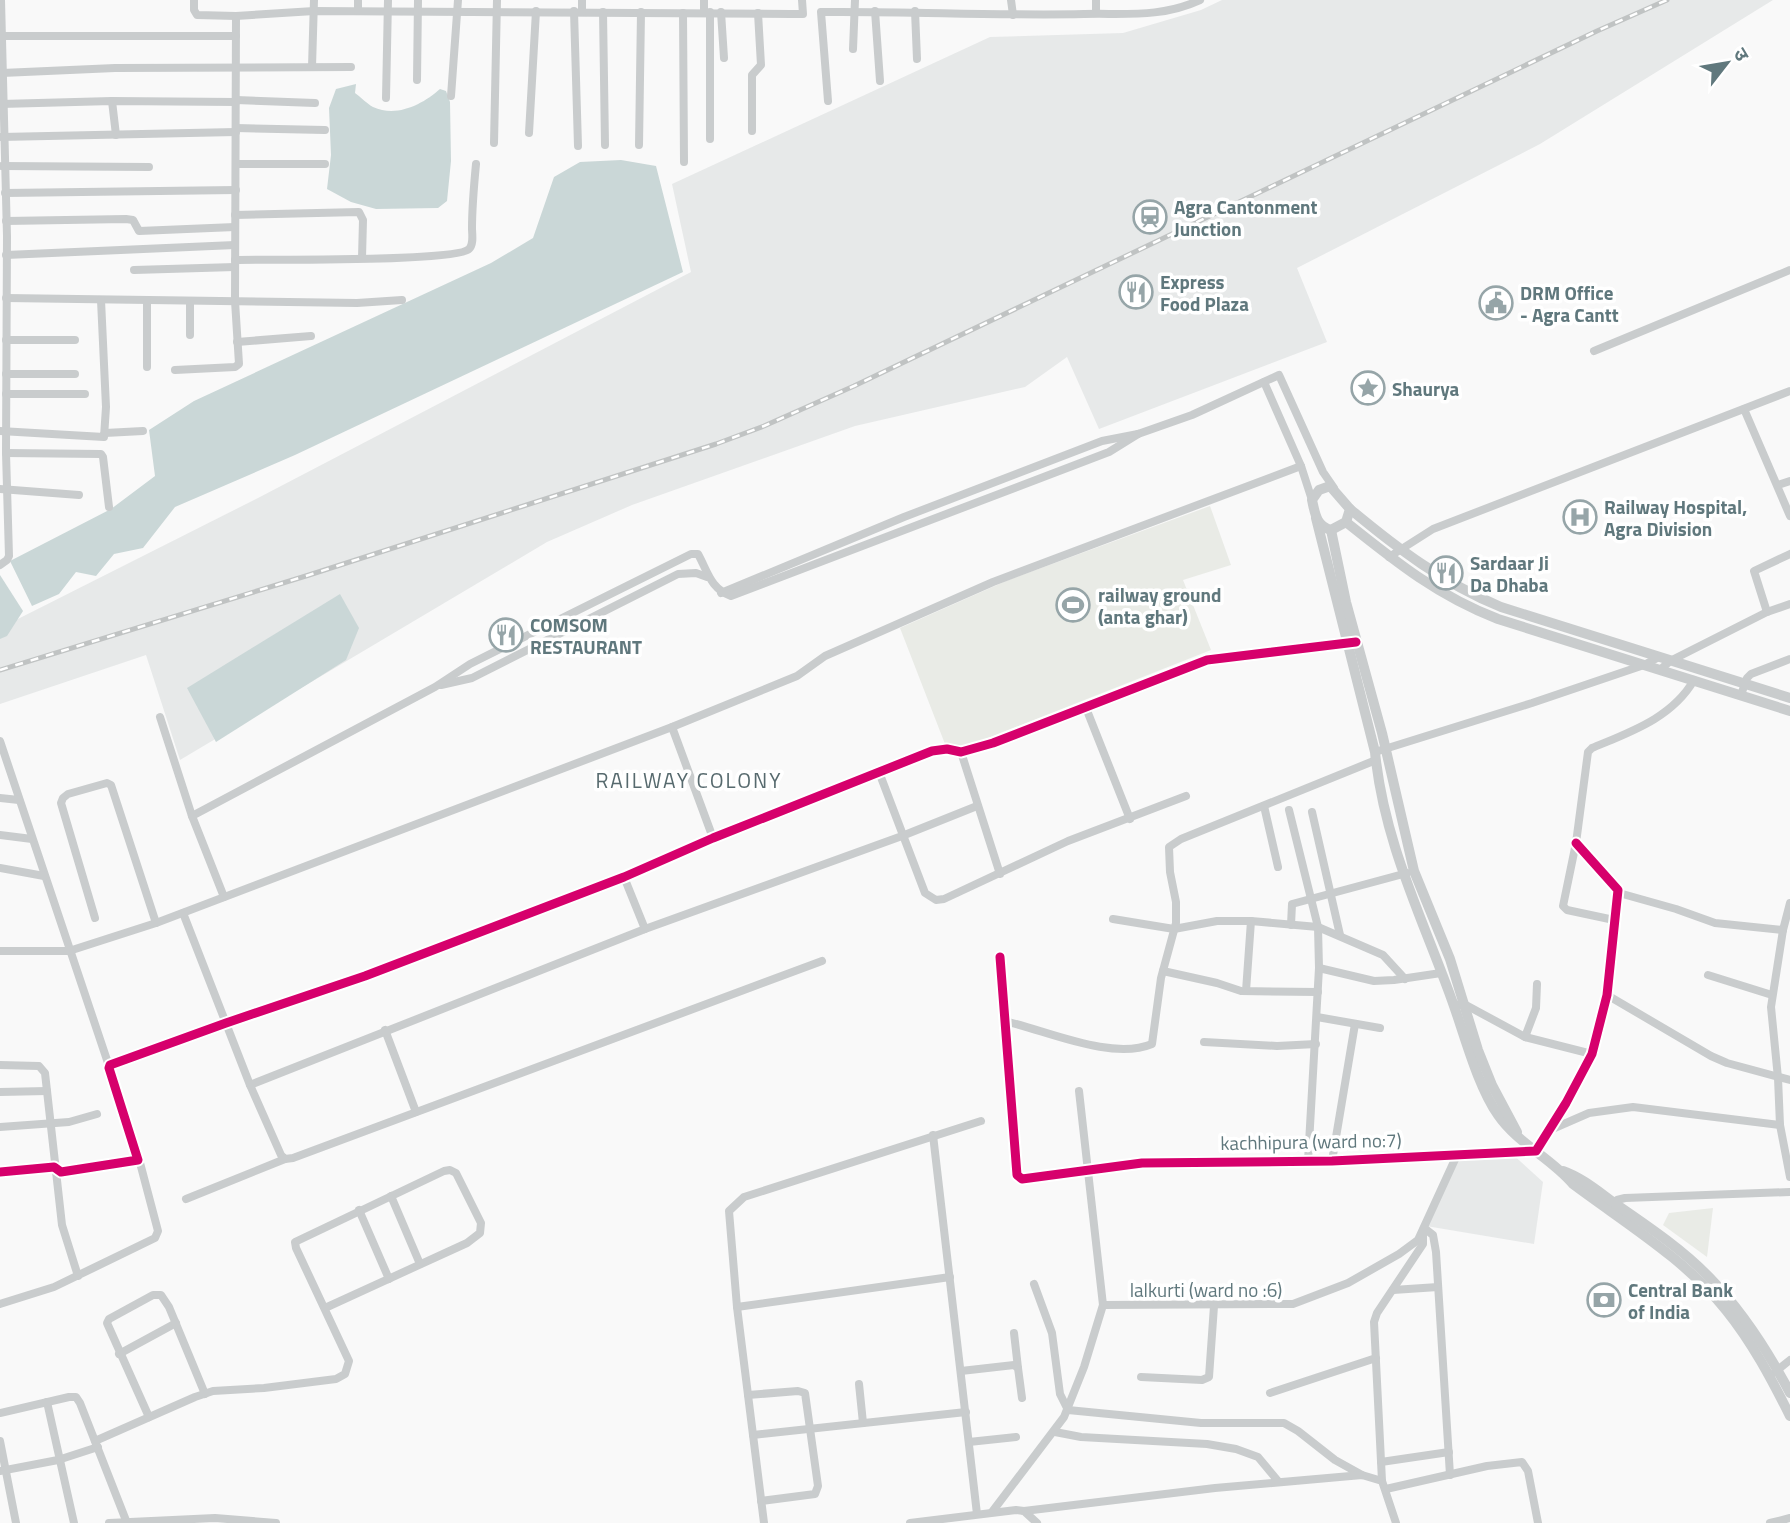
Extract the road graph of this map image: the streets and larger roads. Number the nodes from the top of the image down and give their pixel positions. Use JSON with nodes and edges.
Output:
{"nodes":[{"id":1,"x":1,"y":0,"type":"edge"},
{"id":2,"x":194,"y":0,"type":"edge"},
{"id":3,"x":314,"y":0,"type":"edge"},
{"id":4,"x":358,"y":0,"type":"edge"},
{"id":5,"x":388,"y":0,"type":"edge"},
{"id":6,"x":418,"y":0,"type":"edge"},
{"id":7,"x":458,"y":0,"type":"edge"},
{"id":8,"x":497,"y":0,"type":"edge"},
{"id":9,"x":541,"y":0,"type":"edge"},
{"id":10,"x":582,"y":0,"type":"edge"},
{"id":11,"x":704,"y":0,"type":"edge"},
{"id":12,"x":802,"y":0,"type":"edge"},
{"id":13,"x":855,"y":0,"type":"edge"},
{"id":14,"x":1011,"y":0,"type":"edge"},
{"id":15,"x":1096,"y":0,"type":"edge"},
{"id":16,"x":1200,"y":0,"type":"edge"},
{"id":17,"x":1168,"y":5,"type":"edge"},
{"id":18,"x":388,"y":10,"type":"junction"},
{"id":19,"x":417,"y":10,"type":"junction"},
{"id":20,"x":458,"y":10,"type":"junction"},
{"id":21,"x":497,"y":10,"type":"junction"},
{"id":22,"x":314,"y":11,"type":"junction"},
{"id":23,"x":358,"y":11,"type":"junction"},
{"id":24,"x":539,"y":11,"type":"junction"},
{"id":25,"x":578,"y":11,"type":"junction"},
{"id":26,"x":915,"y":11,"type":"junction"},
{"id":27,"x":603,"y":12,"type":"junction"},
{"id":28,"x":641,"y":12,"type":"junction"},
{"id":29,"x":707,"y":12,"type":"junction"},
{"id":30,"x":721,"y":12,"type":"junction"},
{"id":31,"x":821,"y":12,"type":"junction"},
{"id":32,"x":855,"y":12,"type":"junction"},
{"id":33,"x":875,"y":12,"type":"junction"},
{"id":34,"x":683,"y":13,"type":"junction"},
{"id":35,"x":758,"y":13,"type":"junction"},
{"id":36,"x":1096,"y":13,"type":"junction"},
{"id":37,"x":803,"y":14,"type":"junction"},
{"id":38,"x":1013,"y":15,"type":"junction"},
{"id":39,"x":0,"y":16,"type":"edge"},
{"id":40,"x":236,"y":16,"type":"junction"},
{"id":41,"x":1,"y":36,"type":"edge"},
{"id":42,"x":236,"y":36,"type":"junction"},
{"id":43,"x":853,"y":49,"type":"dead end"},
{"id":44,"x":724,"y":58,"type":"dead end"},
{"id":45,"x":917,"y":59,"type":"dead end"},
{"id":46,"x":1,"y":62,"type":"edge"},
{"id":47,"x":312,"y":67,"type":"junction"},
{"id":48,"x":351,"y":67,"type":"dead end"},
{"id":49,"x":236,"y":68,"type":"junction"},
{"id":50,"x":2,"y":73,"type":"junction"},
{"id":51,"x":416,"y":80,"type":"dead end"},
{"id":52,"x":880,"y":81,"type":"dead end"},
{"id":53,"x":1,"y":87,"type":"edge"},
{"id":54,"x":452,"y":96,"type":"dead end"},
{"id":55,"x":386,"y":98,"type":"dead end"},
{"id":56,"x":112,"y":101,"type":"junction"},
{"id":57,"x":236,"y":101,"type":"junction"},
{"id":58,"x":828,"y":102,"type":"dead end"},
{"id":59,"x":315,"y":103,"type":"dead end"},
{"id":60,"x":1,"y":104,"type":"edge"},
{"id":61,"x":236,"y":130,"type":"junction"},
{"id":62,"x":325,"y":130,"type":"dead end"},
{"id":63,"x":752,"y":131,"type":"dead end"},
{"id":64,"x":529,"y":133,"type":"dead end"},
{"id":65,"x":116,"y":135,"type":"junction"},
{"id":66,"x":2,"y":138,"type":"edge"},
{"id":67,"x":710,"y":139,"type":"dead end"},
{"id":68,"x":494,"y":143,"type":"dead end"},
{"id":69,"x":605,"y":145,"type":"dead end"},
{"id":70,"x":639,"y":145,"type":"dead end"},
{"id":71,"x":578,"y":146,"type":"dead end"},
{"id":72,"x":684,"y":162,"type":"dead end"},
{"id":73,"x":325,"y":163,"type":"dead end"},
{"id":74,"x":236,"y":164,"type":"junction"},
{"id":75,"x":476,"y":164,"type":"dead end"},
{"id":76,"x":2,"y":166,"type":"edge"},
{"id":77,"x":149,"y":167,"type":"dead end"},
{"id":78,"x":236,"y":190,"type":"junction"},
{"id":79,"x":4,"y":199,"type":"edge"},
{"id":80,"x":235,"y":215,"type":"junction"},
{"id":81,"x":6,"y":221,"type":"junction"},
{"id":82,"x":236,"y":226,"type":"junction"},
{"id":83,"x":4,"y":236,"type":"edge"},
{"id":84,"x":236,"y":245,"type":"junction"},
{"id":85,"x":362,"y":258,"type":"junction"},
{"id":86,"x":4,"y":259,"type":"edge"},
{"id":87,"x":235,"y":263,"type":"junction"},
{"id":88,"x":134,"y":270,"type":"dead end"},
{"id":89,"x":1790,"y":270,"type":"edge"},
{"id":90,"x":101,"y":300,"type":"junction"},
{"id":91,"x":147,"y":300,"type":"junction"},
{"id":92,"x":402,"y":300,"type":"dead end"},
{"id":93,"x":190,"y":301,"type":"junction"},
{"id":94,"x":235,"y":301,"type":"junction"},
{"id":95,"x":4,"y":304,"type":"edge"},
{"id":96,"x":190,"y":335,"type":"dead end"},
{"id":97,"x":311,"y":336,"type":"dead end"},
{"id":98,"x":6,"y":340,"type":"junction"},
{"id":99,"x":75,"y":340,"type":"dead end"},
{"id":100,"x":237,"y":342,"type":"junction"},
{"id":101,"x":1594,"y":351,"type":"dead end"},
{"id":102,"x":4,"y":367,"type":"edge"},
{"id":103,"x":147,"y":367,"type":"dead end"},
{"id":104,"x":175,"y":370,"type":"dead end"},
{"id":105,"x":75,"y":374,"type":"dead end"},
{"id":106,"x":1264,"y":382,"type":"junction"},
{"id":107,"x":1790,"y":391,"type":"edge"},
{"id":108,"x":85,"y":394,"type":"dead end"},
{"id":109,"x":4,"y":396,"type":"edge"},
{"id":110,"x":1745,"y":409,"type":"junction"},
{"id":111,"x":3,"y":431,"type":"edge"},
{"id":112,"x":144,"y":431,"type":"dead end"},
{"id":113,"x":105,"y":433,"type":"junction"},
{"id":114,"x":6,"y":453,"type":"junction"},
{"id":115,"x":1301,"y":466,"type":"junction"},
{"id":116,"x":1790,"y":481,"type":"edge"},
{"id":117,"x":1778,"y":485,"type":"junction"},
{"id":118,"x":1334,"y":488,"type":"junction"},
{"id":119,"x":3,"y":489,"type":"edge"},
{"id":120,"x":79,"y":495,"type":"dead end"},
{"id":121,"x":1312,"y":500,"type":"junction"},
{"id":122,"x":109,"y":508,"type":"dead end"},
{"id":123,"x":1350,"y":509,"type":"junction"},
{"id":124,"x":1789,"y":513,"type":"edge"},
{"id":125,"x":1316,"y":518,"type":"junction"},
{"id":126,"x":1346,"y":522,"type":"junction"},
{"id":127,"x":1331,"y":530,"type":"junction"},
{"id":128,"x":1399,"y":550,"type":"junction"},
{"id":129,"x":1790,"y":554,"type":"edge"},
{"id":130,"x":1390,"y":557,"type":"junction"},
{"id":131,"x":0,"y":564,"type":"edge"},
{"id":132,"x":707,"y":577,"type":"junction"},
{"id":133,"x":594,"y":601,"type":"junction"},
{"id":134,"x":1790,"y":604,"type":"edge"},
{"id":135,"x":601,"y":612,"type":"junction"},
{"id":136,"x":1768,"y":612,"type":"junction"},
{"id":137,"x":1352,"y":643,"type":"junction"},
{"id":138,"x":1659,"y":657,"type":"junction"},
{"id":139,"x":1790,"y":659,"type":"edge"},
{"id":140,"x":1670,"y":661,"type":"junction"},
{"id":141,"x":1644,"y":665,"type":"junction"},
{"id":142,"x":1660,"y":670,"type":"junction"},
{"id":143,"x":1694,"y":680,"type":"junction"},
{"id":144,"x":1744,"y":684,"type":"junction"},
{"id":145,"x":435,"y":687,"type":"junction"},
{"id":146,"x":1741,"y":695,"type":"junction"},
{"id":147,"x":1790,"y":698,"type":"edge"},
{"id":148,"x":1086,"y":708,"type":"junction"},
{"id":149,"x":1790,"y":710,"type":"edge"},
{"id":150,"x":160,"y":717,"type":"dead end"},
{"id":151,"x":672,"y":727,"type":"junction"},
{"id":152,"x":0,"y":741,"type":"edge"},
{"id":153,"x":961,"y":752,"type":"junction"},
{"id":154,"x":1379,"y":753,"type":"junction"},
{"id":155,"x":0,"y":771,"type":"edge"},
{"id":156,"x":10,"y":772,"type":"junction"},
{"id":157,"x":879,"y":772,"type":"junction"},
{"id":158,"x":1186,"y":796,"type":"dead end"},
{"id":159,"x":0,"y":798,"type":"edge"},
{"id":160,"x":19,"y":800,"type":"junction"},
{"id":161,"x":978,"y":806,"type":"junction"},
{"id":162,"x":1265,"y":806,"type":"junction"},
{"id":163,"x":1289,"y":810,"type":"dead end"},
{"id":164,"x":1312,"y":812,"type":"dead end"},
{"id":165,"x":192,"y":816,"type":"junction"},
{"id":166,"x":1130,"y":819,"type":"junction"},
{"id":167,"x":0,"y":835,"type":"edge"},
{"id":168,"x":902,"y":836,"type":"junction"},
{"id":169,"x":713,"y":838,"type":"junction"},
{"id":170,"x":32,"y":839,"type":"junction"},
{"id":171,"x":1576,"y":843,"type":"junction"},
{"id":172,"x":1278,"y":867,"type":"dead end"},
{"id":173,"x":0,"y":868,"type":"edge"},
{"id":174,"x":1414,"y":871,"type":"junction"},
{"id":175,"x":1000,"y":874,"type":"junction"},
{"id":176,"x":1403,"y":874,"type":"junction"},
{"id":177,"x":44,"y":876,"type":"junction"},
{"id":178,"x":624,"y":877,"type":"junction"},
{"id":179,"x":1331,"y":892,"type":"junction"},
{"id":180,"x":1619,"y":893,"type":"junction"},
{"id":181,"x":224,"y":897,"type":"junction"},
{"id":182,"x":1310,"y":897,"type":"junction"},
{"id":183,"x":1789,"y":908,"type":"edge"},
{"id":184,"x":183,"y":913,"type":"junction"},
{"id":185,"x":95,"y":918,"type":"dead end"},
{"id":186,"x":1113,"y":919,"type":"dead end"},
{"id":187,"x":1614,"y":920,"type":"junction"},
{"id":188,"x":1251,"y":921,"type":"junction"},
{"id":189,"x":156,"y":923,"type":"junction"},
{"id":190,"x":1291,"y":925,"type":"junction"},
{"id":191,"x":1318,"y":927,"type":"junction"},
{"id":192,"x":646,"y":929,"type":"junction"},
{"id":193,"x":1174,"y":929,"type":"junction"},
{"id":194,"x":1783,"y":930,"type":"junction"},
{"id":195,"x":1340,"y":935,"type":"junction"},
{"id":196,"x":0,"y":951,"type":"edge"},
{"id":197,"x":69,"y":951,"type":"junction"},
{"id":198,"x":1000,"y":957,"type":"dead end"},
{"id":199,"x":822,"y":961,"type":"dead end"},
{"id":200,"x":1319,"y":968,"type":"junction"},
{"id":201,"x":1163,"y":971,"type":"junction"},
{"id":202,"x":1441,"y":973,"type":"junction"},
{"id":203,"x":1708,"y":975,"type":"dead end"},
{"id":204,"x":1405,"y":979,"type":"junction"},
{"id":205,"x":1537,"y":984,"type":"dead end"},
{"id":206,"x":1246,"y":991,"type":"junction"},
{"id":207,"x":1318,"y":992,"type":"junction"},
{"id":208,"x":1606,"y":995,"type":"junction"},
{"id":209,"x":1772,"y":995,"type":"junction"},
{"id":210,"x":1459,"y":1005,"type":"junction"},
{"id":211,"x":1317,"y":1017,"type":"junction"},
{"id":212,"x":1004,"y":1021,"type":"junction"},
{"id":213,"x":226,"y":1023,"type":"junction"},
{"id":214,"x":1355,"y":1024,"type":"junction"},
{"id":215,"x":1380,"y":1028,"type":"dead end"},
{"id":216,"x":385,"y":1030,"type":"junction"},
{"id":217,"x":1525,"y":1037,"type":"junction"},
{"id":218,"x":1204,"y":1042,"type":"dead end"},
{"id":219,"x":1316,"y":1044,"type":"junction"},
{"id":220,"x":1592,"y":1054,"type":"junction"},
{"id":221,"x":0,"y":1065,"type":"edge"},
{"id":222,"x":109,"y":1066,"type":"junction"},
{"id":223,"x":1778,"y":1078,"type":"junction"},
{"id":224,"x":1790,"y":1080,"type":"edge"},
{"id":225,"x":250,"y":1085,"type":"junction"},
{"id":226,"x":47,"y":1091,"type":"junction"},
{"id":227,"x":1079,"y":1091,"type":"dead end"},
{"id":228,"x":0,"y":1093,"type":"edge"},
{"id":229,"x":416,"y":1112,"type":"junction"},
{"id":230,"x":97,"y":1114,"type":"dead end"},
{"id":231,"x":981,"y":1121,"type":"dead end"},
{"id":232,"x":1790,"y":1121,"type":"edge"},
{"id":233,"x":1779,"y":1122,"type":"junction"},
{"id":234,"x":51,"y":1124,"type":"junction"},
{"id":235,"x":0,"y":1127,"type":"edge"},
{"id":236,"x":1549,"y":1131,"type":"junction"},
{"id":237,"x":933,"y":1135,"type":"junction"},
{"id":238,"x":1536,"y":1151,"type":"junction"},
{"id":239,"x":1457,"y":1155,"type":"junction"},
{"id":240,"x":285,"y":1158,"type":"junction"},
{"id":241,"x":139,"y":1159,"type":"junction"},
{"id":242,"x":1308,"y":1161,"type":"junction"},
{"id":243,"x":1332,"y":1161,"type":"junction"},
{"id":244,"x":56,"y":1167,"type":"junction"},
{"id":245,"x":1087,"y":1171,"type":"junction"},
{"id":246,"x":0,"y":1172,"type":"edge"},
{"id":247,"x":1790,"y":1177,"type":"edge"},
{"id":248,"x":1790,"y":1192,"type":"edge"},
{"id":249,"x":391,"y":1196,"type":"junction"},
{"id":250,"x":186,"y":1199,"type":"dead end"},
{"id":251,"x":1611,"y":1206,"type":"junction"},
{"id":252,"x":359,"y":1210,"type":"junction"},
{"id":253,"x":1423,"y":1230,"type":"junction"},
{"id":254,"x":420,"y":1264,"type":"junction"},
{"id":255,"x":78,"y":1276,"type":"junction"},
{"id":256,"x":950,"y":1277,"type":"junction"},
{"id":257,"x":389,"y":1279,"type":"junction"},
{"id":258,"x":1034,"y":1284,"type":"dead end"},
{"id":259,"x":1438,"y":1287,"type":"junction"},
{"id":260,"x":1393,"y":1290,"type":"junction"},
{"id":261,"x":0,"y":1304,"type":"edge"},
{"id":262,"x":1103,"y":1305,"type":"junction"},
{"id":263,"x":1214,"y":1306,"type":"junction"},
{"id":264,"x":737,"y":1307,"type":"junction"},
{"id":265,"x":325,"y":1308,"type":"junction"},
{"id":266,"x":176,"y":1324,"type":"junction"},
{"id":267,"x":1014,"y":1333,"type":"dead end"},
{"id":268,"x":119,"y":1354,"type":"junction"},
{"id":269,"x":1376,"y":1358,"type":"junction"},
{"id":270,"x":1790,"y":1360,"type":"edge"},
{"id":271,"x":1018,"y":1368,"type":"junction"},
{"id":272,"x":961,"y":1371,"type":"junction"},
{"id":273,"x":1774,"y":1373,"type":"junction"},
{"id":274,"x":1141,"y":1377,"type":"dead end"},
{"id":275,"x":859,"y":1384,"type":"dead end"},
{"id":276,"x":1270,"y":1393,"type":"dead end"},
{"id":277,"x":1790,"y":1393,"type":"edge"},
{"id":278,"x":205,"y":1394,"type":"junction"},
{"id":279,"x":748,"y":1395,"type":"junction"},
{"id":280,"x":1022,"y":1398,"type":"dead end"},
{"id":281,"x":47,"y":1402,"type":"junction"},
{"id":282,"x":1068,"y":1410,"type":"junction"},
{"id":283,"x":966,"y":1412,"type":"junction"},
{"id":284,"x":0,"y":1413,"type":"edge"},
{"id":285,"x":1790,"y":1416,"type":"edge"},
{"id":286,"x":149,"y":1417,"type":"junction"},
{"id":287,"x":863,"y":1423,"type":"junction"},
{"id":288,"x":810,"y":1428,"type":"junction"},
{"id":289,"x":1055,"y":1432,"type":"junction"},
{"id":290,"x":753,"y":1435,"type":"junction"},
{"id":291,"x":1016,"y":1437,"type":"dead end"},
{"id":292,"x":0,"y":1441,"type":"edge"},
{"id":293,"x":969,"y":1442,"type":"junction"},
{"id":294,"x":96,"y":1444,"type":"junction"},
{"id":295,"x":1449,"y":1452,"type":"junction"},
{"id":296,"x":58,"y":1460,"type":"junction"},
{"id":297,"x":1381,"y":1462,"type":"junction"},
{"id":298,"x":3,"y":1471,"type":"edge"},
{"id":299,"x":1362,"y":1475,"type":"junction"},
{"id":300,"x":1450,"y":1475,"type":"junction"},
{"id":301,"x":1278,"y":1482,"type":"junction"},
{"id":302,"x":1384,"y":1485,"type":"junction"},
{"id":303,"x":761,"y":1501,"type":"junction"},
{"id":304,"x":1024,"y":1511,"type":"junction"},
{"id":305,"x":992,"y":1512,"type":"junction"},
{"id":306,"x":977,"y":1514,"type":"junction"},
{"id":307,"x":1790,"y":1518,"type":"edge"},
{"id":308,"x":127,"y":1522,"type":"edge"},
{"id":309,"x":16,"y":1523,"type":"edge"},
{"id":310,"x":74,"y":1523,"type":"edge"},
{"id":311,"x":108,"y":1523,"type":"edge"},
{"id":312,"x":276,"y":1523,"type":"edge"},
{"id":313,"x":764,"y":1523,"type":"edge"},
{"id":314,"x":910,"y":1523,"type":"edge"},
{"id":315,"x":1037,"y":1523,"type":"edge"},
{"id":316,"x":1396,"y":1523,"type":"edge"},
{"id":317,"x":1538,"y":1523,"type":"edge"},
{"id":318,"x":1770,"y":1523,"type":"edge"}],
"edges":[{"from":1,"to":39,"type":"street"},
{"from":2,"to":40,"type":"street"},
{"from":3,"to":22,"type":"street"},
{"from":4,"to":23,"type":"street"},
{"from":5,"to":18,"type":"street"},
{"from":6,"to":19,"type":"street"},
{"from":7,"to":20,"type":"street"},
{"from":8,"to":21,"type":"street"},
{"from":9,"to":24,"type":"street"},
{"from":10,"to":25,"type":"street"},
{"from":11,"to":29,"type":"street"},
{"from":12,"to":37,"type":"street"},
{"from":13,"to":32,"type":"street"},
{"from":14,"to":38,"type":"street"},
{"from":15,"to":36,"type":"street"},
{"from":16,"to":17,"type":"street"},
{"from":17,"to":36,"type":"street"},
{"from":18,"to":19,"type":"street"},
{"from":18,"to":23,"type":"street"},
{"from":18,"to":55,"type":"street"},
{"from":19,"to":20,"type":"street"},
{"from":19,"to":51,"type":"street"},
{"from":20,"to":21,"type":"street"},
{"from":20,"to":54,"type":"street"},
{"from":21,"to":24,"type":"street"},
{"from":21,"to":68,"type":"street"},
{"from":22,"to":23,"type":"street"},
{"from":22,"to":40,"type":"street"},
{"from":22,"to":47,"type":"street"},
{"from":24,"to":25,"type":"street"},
{"from":24,"to":64,"type":"street"},
{"from":25,"to":27,"type":"street"},
{"from":25,"to":71,"type":"street"},
{"from":26,"to":33,"type":"street"},
{"from":26,"to":38,"type":"street"},
{"from":26,"to":45,"type":"street"},
{"from":27,"to":28,"type":"street"},
{"from":27,"to":69,"type":"street"},
{"from":28,"to":34,"type":"street"},
{"from":28,"to":70,"type":"street"},
{"from":29,"to":30,"type":"street"},
{"from":29,"to":34,"type":"street"},
{"from":29,"to":67,"type":"street"},
{"from":30,"to":35,"type":"street"},
{"from":30,"to":44,"type":"street"},
{"from":31,"to":32,"type":"street"},
{"from":31,"to":37,"type":"street"},
{"from":31,"to":58,"type":"street"},
{"from":32,"to":33,"type":"street"},
{"from":32,"to":43,"type":"street"},
{"from":33,"to":52,"type":"street"},
{"from":34,"to":72,"type":"street"},
{"from":35,"to":37,"type":"street"},
{"from":35,"to":63,"type":"street"},
{"from":36,"to":38,"type":"street"},
{"from":39,"to":41,"type":"street"},
{"from":40,"to":42,"type":"street"},
{"from":41,"to":42,"type":"street"},
{"from":41,"to":46,"type":"street"},
{"from":42,"to":49,"type":"street"},
{"from":46,"to":50,"type":"street"},
{"from":47,"to":48,"type":"street"},
{"from":47,"to":49,"type":"street"},
{"from":49,"to":50,"type":"street"},
{"from":49,"to":57,"type":"street"},
{"from":50,"to":53,"type":"street"},
{"from":53,"to":60,"type":"street"},
{"from":56,"to":57,"type":"street"},
{"from":56,"to":60,"type":"street"},
{"from":56,"to":65,"type":"street"},
{"from":57,"to":59,"type":"street"},
{"from":57,"to":61,"type":"street"},
{"from":60,"to":66,"type":"street"},
{"from":61,"to":62,"type":"street"},
{"from":61,"to":65,"type":"street"},
{"from":61,"to":74,"type":"street"},
{"from":65,"to":66,"type":"street"},
{"from":66,"to":76,"type":"street"},
{"from":73,"to":74,"type":"street"},
{"from":74,"to":78,"type":"street"},
{"from":75,"to":85,"type":"street"},
{"from":76,"to":77,"type":"street"},
{"from":76,"to":79,"type":"street"},
{"from":78,"to":79,"type":"street"},
{"from":78,"to":80,"type":"street"},
{"from":79,"to":81,"type":"street"},
{"from":80,"to":82,"type":"street"},
{"from":80,"to":85,"type":"street"},
{"from":81,"to":82,"type":"street"},
{"from":81,"to":83,"type":"street"},
{"from":82,"to":84,"type":"street"},
{"from":83,"to":86,"type":"street"},
{"from":84,"to":86,"type":"street"},
{"from":84,"to":87,"type":"street"},
{"from":85,"to":87,"type":"street"},
{"from":86,"to":95,"type":"street"},
{"from":87,"to":88,"type":"street"},
{"from":87,"to":94,"type":"street"},
{"from":89,"to":101,"type":"street"},
{"from":90,"to":91,"type":"street"},
{"from":90,"to":95,"type":"street"},
{"from":90,"to":113,"type":"street"},
{"from":91,"to":93,"type":"street"},
{"from":91,"to":103,"type":"street"},
{"from":92,"to":94,"type":"street"},
{"from":93,"to":94,"type":"street"},
{"from":93,"to":96,"type":"street"},
{"from":94,"to":100,"type":"street"},
{"from":95,"to":98,"type":"street"},
{"from":97,"to":100,"type":"street"},
{"from":98,"to":99,"type":"street"},
{"from":98,"to":102,"type":"street"},
{"from":100,"to":104,"type":"street"},
{"from":102,"to":105,"type":"street"},
{"from":102,"to":109,"type":"street"},
{"from":106,"to":115,"type":"street"},
{"from":106,"to":118,"type":"street"},
{"from":106,"to":132,"type":"street"},
{"from":107,"to":110,"type":"street"},
{"from":108,"to":109,"type":"street"},
{"from":109,"to":111,"type":"street"},
{"from":110,"to":117,"type":"street"},
{"from":110,"to":128,"type":"street"},
{"from":111,"to":113,"type":"street"},
{"from":111,"to":114,"type":"street"},
{"from":112,"to":113,"type":"street"},
{"from":114,"to":119,"type":"street"},
{"from":114,"to":122,"type":"street"},
{"from":115,"to":121,"type":"street"},
{"from":115,"to":151,"type":"street"},
{"from":116,"to":117,"type":"street"},
{"from":117,"to":124,"type":"street"},
{"from":118,"to":121,"type":"street"},
{"from":118,"to":123,"type":"street"},
{"from":119,"to":120,"type":"street"},
{"from":119,"to":131,"type":"street"},
{"from":121,"to":125,"type":"street"},
{"from":123,"to":126,"type":"street"},
{"from":123,"to":128,"type":"street"},
{"from":125,"to":127,"type":"street"},
{"from":125,"to":137,"type":"street"},
{"from":126,"to":127,"type":"street"},
{"from":126,"to":130,"type":"street"},
{"from":127,"to":137,"type":"street"},
{"from":128,"to":130,"type":"street"},
{"from":128,"to":138,"type":"street"},
{"from":129,"to":136,"type":"street"},
{"from":130,"to":141,"type":"street"},
{"from":132,"to":133,"type":"street"},
{"from":132,"to":135,"type":"street"},
{"from":133,"to":135,"type":"street"},
{"from":133,"to":145,"type":"street"},
{"from":134,"to":136,"type":"street"},
{"from":135,"to":145,"type":"street"},
{"from":136,"to":140,"type":"street"},
{"from":137,"to":148,"type":"street"},
{"from":137,"to":154,"type":"street"},
{"from":138,"to":140,"type":"street"},
{"from":138,"to":141,"type":"street"},
{"from":139,"to":144,"type":"street"},
{"from":140,"to":142,"type":"street"},
{"from":140,"to":144,"type":"street"},
{"from":141,"to":142,"type":"street"},
{"from":141,"to":154,"type":"street"},
{"from":142,"to":143,"type":"street"},
{"from":143,"to":146,"type":"street"},
{"from":143,"to":171,"type":"street"},
{"from":144,"to":146,"type":"street"},
{"from":144,"to":147,"type":"street"},
{"from":145,"to":165,"type":"street"},
{"from":146,"to":149,"type":"street"},
{"from":148,"to":153,"type":"street"},
{"from":148,"to":166,"type":"street"},
{"from":150,"to":165,"type":"street"},
{"from":151,"to":169,"type":"street"},
{"from":151,"to":181,"type":"street"},
{"from":152,"to":156,"type":"street"},
{"from":153,"to":157,"type":"street"},
{"from":153,"to":161,"type":"street"},
{"from":154,"to":162,"type":"street"},
{"from":154,"to":174,"type":"street"},
{"from":154,"to":176,"type":"street"},
{"from":155,"to":156,"type":"street"},
{"from":156,"to":160,"type":"street"},
{"from":157,"to":168,"type":"street"},
{"from":157,"to":169,"type":"street"},
{"from":158,"to":166,"type":"street"},
{"from":159,"to":160,"type":"street"},
{"from":160,"to":170,"type":"street"},
{"from":161,"to":168,"type":"street"},
{"from":161,"to":175,"type":"street"},
{"from":162,"to":172,"type":"street"},
{"from":162,"to":193,"type":"street"},
{"from":163,"to":182,"type":"street"},
{"from":164,"to":179,"type":"street"},
{"from":165,"to":181,"type":"street"},
{"from":166,"to":175,"type":"street"},
{"from":167,"to":170,"type":"street"},
{"from":168,"to":175,"type":"street"},
{"from":168,"to":192,"type":"street"},
{"from":169,"to":178,"type":"street"},
{"from":170,"to":177,"type":"street"},
{"from":171,"to":180,"type":"street"},
{"from":171,"to":187,"type":"street"},
{"from":173,"to":177,"type":"street"},
{"from":174,"to":176,"type":"street"},
{"from":174,"to":210,"type":"street"},
{"from":176,"to":179,"type":"street"},
{"from":176,"to":202,"type":"street"},
{"from":177,"to":197,"type":"street"},
{"from":178,"to":192,"type":"street"},
{"from":178,"to":213,"type":"street"},
{"from":179,"to":182,"type":"street"},
{"from":179,"to":195,"type":"street"},
{"from":180,"to":187,"type":"street"},
{"from":180,"to":194,"type":"street"},
{"from":181,"to":184,"type":"street"},
{"from":182,"to":190,"type":"street"},
{"from":182,"to":191,"type":"street"},
{"from":183,"to":194,"type":"street"},
{"from":184,"to":189,"type":"street"},
{"from":184,"to":213,"type":"street"},
{"from":185,"to":189,"type":"street"},
{"from":186,"to":193,"type":"street"},
{"from":187,"to":208,"type":"street"},
{"from":188,"to":190,"type":"street"},
{"from":188,"to":193,"type":"street"},
{"from":188,"to":206,"type":"street"},
{"from":189,"to":197,"type":"street"},
{"from":190,"to":191,"type":"street"},
{"from":191,"to":195,"type":"street"},
{"from":191,"to":200,"type":"street"},
{"from":192,"to":216,"type":"street"},
{"from":193,"to":201,"type":"street"},
{"from":194,"to":209,"type":"street"},
{"from":195,"to":204,"type":"street"},
{"from":196,"to":197,"type":"street"},
{"from":197,"to":222,"type":"street"},
{"from":198,"to":212,"type":"street"},
{"from":199,"to":229,"type":"street"},
{"from":200,"to":204,"type":"street"},
{"from":200,"to":207,"type":"street"},
{"from":201,"to":206,"type":"street"},
{"from":201,"to":212,"type":"street"},
{"from":202,"to":204,"type":"street"},
{"from":202,"to":210,"type":"street"},
{"from":203,"to":209,"type":"street"},
{"from":205,"to":217,"type":"street"},
{"from":206,"to":207,"type":"street"},
{"from":207,"to":211,"type":"street"},
{"from":208,"to":220,"type":"street"},
{"from":208,"to":223,"type":"street"},
{"from":209,"to":223,"type":"street"},
{"from":210,"to":217,"type":"street"},
{"from":210,"to":238,"type":"street"},
{"from":211,"to":214,"type":"street"},
{"from":211,"to":219,"type":"street"},
{"from":212,"to":245,"type":"street","name":"kachhipura (ward no:7)"},
{"from":213,"to":222,"type":"street"},
{"from":213,"to":225,"type":"street"},
{"from":214,"to":215,"type":"street"},
{"from":214,"to":243,"type":"street"},
{"from":216,"to":225,"type":"street"},
{"from":216,"to":229,"type":"street"},
{"from":217,"to":220,"type":"street"},
{"from":218,"to":219,"type":"street"},
{"from":219,"to":242,"type":"street"},
{"from":220,"to":236,"type":"street"},
{"from":221,"to":226,"type":"street"},
{"from":222,"to":241,"type":"street"},
{"from":223,"to":224,"type":"street"},
{"from":223,"to":233,"type":"street"},
{"from":225,"to":240,"type":"street"},
{"from":226,"to":228,"type":"street"},
{"from":226,"to":234,"type":"street"},
{"from":227,"to":245,"type":"street"},
{"from":229,"to":240,"type":"street"},
{"from":230,"to":234,"type":"street"},
{"from":231,"to":237,"type":"street"},
{"from":232,"to":233,"type":"street"},
{"from":233,"to":236,"type":"street"},
{"from":233,"to":247,"type":"street"},
{"from":234,"to":235,"type":"street"},
{"from":234,"to":244,"type":"street"},
{"from":236,"to":238,"type":"street"},
{"from":237,"to":256,"type":"street"},
{"from":237,"to":264,"type":"street"},
{"from":238,"to":239,"type":"street","name":"kachhipura (ward no:7)"},
{"from":238,"to":251,"type":"street"},
{"from":239,"to":243,"type":"street","name":"kachhipura (ward no:7)"},
{"from":239,"to":253,"type":"street"},
{"from":240,"to":250,"type":"street"},
{"from":241,"to":244,"type":"street"},
{"from":241,"to":255,"type":"street"},
{"from":242,"to":243,"type":"street","name":"kachhipura (ward no:7)"},
{"from":242,"to":245,"type":"street","name":"kachhipura (ward no:7)"},
{"from":244,"to":246,"type":"street"},
{"from":244,"to":255,"type":"street"},
{"from":245,"to":262,"type":"street"},
{"from":248,"to":251,"type":"street"},
{"from":249,"to":252,"type":"street"},
{"from":249,"to":254,"type":"street"},
{"from":249,"to":254,"type":"street"},
{"from":251,"to":273,"type":"street"},
{"from":252,"to":257,"type":"street"},
{"from":252,"to":265,"type":"street"},
{"from":253,"to":259,"type":"street"},
{"from":253,"to":260,"type":"street"},
{"from":253,"to":263,"type":"street","name":"lalkurti (ward no :6)"},
{"from":254,"to":257,"type":"street"},
{"from":255,"to":261,"type":"street"},
{"from":256,"to":264,"type":"street"},
{"from":256,"to":272,"type":"street"},
{"from":257,"to":265,"type":"street"},
{"from":258,"to":282,"type":"street"},
{"from":259,"to":260,"type":"street"},
{"from":259,"to":295,"type":"street"},
{"from":260,"to":269,"type":"street"},
{"from":262,"to":263,"type":"street","name":"lalkurti (ward no :6)"},
{"from":262,"to":282,"type":"street"},
{"from":263,"to":274,"type":"street"},
{"from":264,"to":279,"type":"street"},
{"from":265,"to":278,"type":"street"},
{"from":266,"to":268,"type":"street"},
{"from":266,"to":268,"type":"street"},
{"from":266,"to":278,"type":"street"},
{"from":267,"to":271,"type":"street"},
{"from":268,"to":286,"type":"street"},
{"from":269,"to":276,"type":"street"},
{"from":269,"to":297,"type":"street"},
{"from":270,"to":273,"type":"street"},
{"from":271,"to":272,"type":"street"},
{"from":271,"to":280,"type":"street"},
{"from":272,"to":283,"type":"street"},
{"from":273,"to":277,"type":"street"},
{"from":273,"to":285,"type":"street"},
{"from":275,"to":287,"type":"street"},
{"from":278,"to":286,"type":"street"},
{"from":279,"to":288,"type":"street"},
{"from":279,"to":290,"type":"street"},
{"from":281,"to":284,"type":"street"},
{"from":281,"to":294,"type":"street"},
{"from":281,"to":296,"type":"street"},
{"from":282,"to":289,"type":"street"},
{"from":282,"to":299,"type":"street"},
{"from":283,"to":287,"type":"street"},
{"from":283,"to":293,"type":"street"},
{"from":286,"to":294,"type":"street"},
{"from":287,"to":288,"type":"street"},
{"from":288,"to":290,"type":"street"},
{"from":288,"to":303,"type":"street"},
{"from":289,"to":301,"type":"street"},
{"from":289,"to":305,"type":"street"},
{"from":290,"to":303,"type":"street"},
{"from":291,"to":293,"type":"street"},
{"from":292,"to":298,"type":"street"},
{"from":293,"to":306,"type":"street"},
{"from":294,"to":296,"type":"street"},
{"from":294,"to":308,"type":"street"},
{"from":295,"to":297,"type":"street"},
{"from":295,"to":300,"type":"street"},
{"from":296,"to":298,"type":"street"},
{"from":296,"to":310,"type":"street"},
{"from":297,"to":302,"type":"street"},
{"from":298,"to":309,"type":"street"},
{"from":299,"to":301,"type":"street"},
{"from":299,"to":302,"type":"street"},
{"from":300,"to":302,"type":"street"},
{"from":300,"to":317,"type":"street"},
{"from":301,"to":304,"type":"street"},
{"from":302,"to":316,"type":"street"},
{"from":303,"to":313,"type":"street"},
{"from":304,"to":305,"type":"street"},
{"from":304,"to":315,"type":"street"},
{"from":305,"to":306,"type":"street"},
{"from":306,"to":314,"type":"street"},
{"from":307,"to":318,"type":"street"},
{"from":308,"to":311,"type":"street"},
{"from":308,"to":312,"type":"street"}]}
